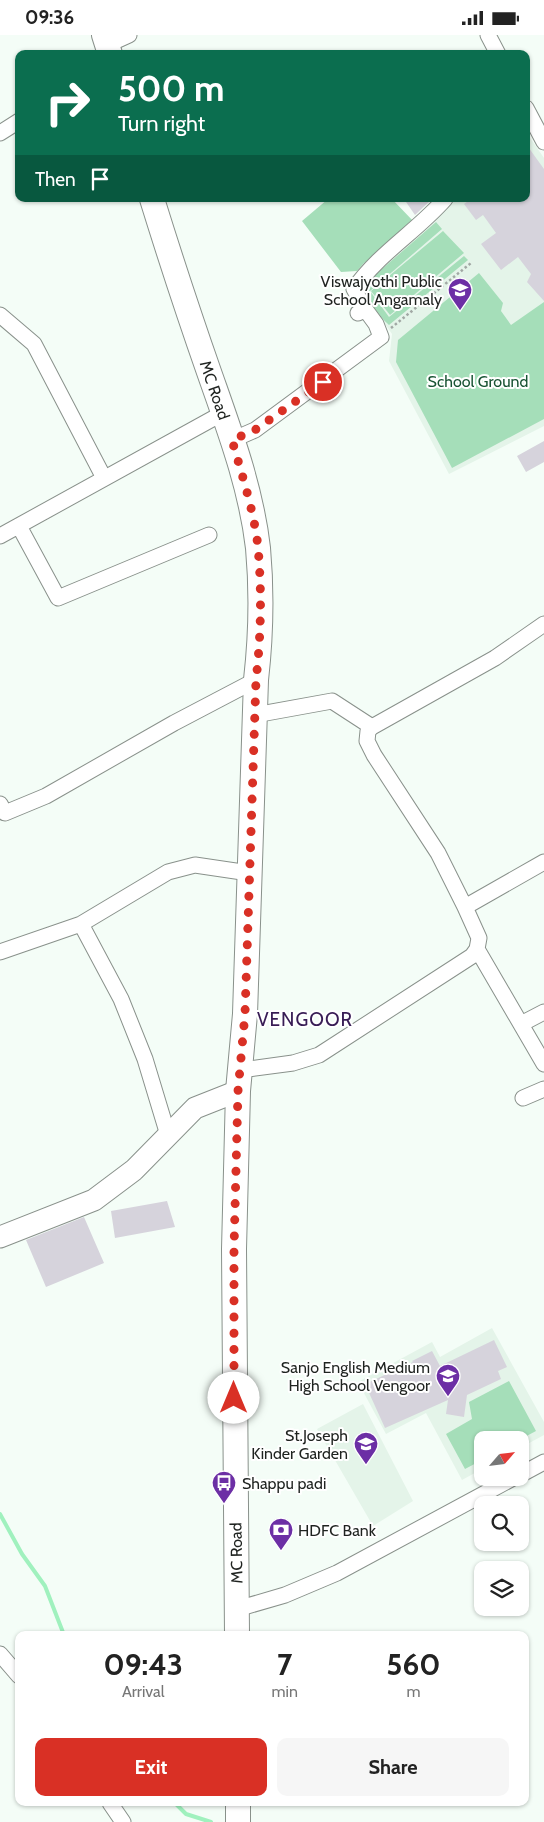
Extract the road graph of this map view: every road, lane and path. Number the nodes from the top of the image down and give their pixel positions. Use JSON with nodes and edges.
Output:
{"nodes":[{"id":1,"x":129,"y":35,"type":"edge"},
{"id":2,"x":488,"y":35,"type":"edge"},
{"id":3,"x":107,"y":45,"type":"edge"},
{"id":4,"x":496,"y":50,"type":"edge"},
{"id":5,"x":530,"y":116,"type":"edge"},
{"id":6,"x":15,"y":124,"type":"edge"},
{"id":7,"x":0,"y":133,"type":"edge"},
{"id":8,"x":544,"y":142,"type":"edge"},
{"id":9,"x":153,"y":202,"type":"edge"},
{"id":10,"x":442,"y":202,"type":"edge"},
{"id":11,"x":471,"y":263,"type":"dead end"},
{"id":12,"x":0,"y":315,"type":"edge"},
{"id":13,"x":387,"y":331,"type":"dead end"},
{"id":14,"x":223,"y":413,"type":"junction"},
{"id":15,"x":232,"y":440,"type":"junction"},
{"id":16,"x":104,"y":479,"type":"junction"},
{"id":17,"x":19,"y":525,"type":"junction"},
{"id":18,"x":209,"y":535,"type":"dead end"},
{"id":19,"x":0,"y":536,"type":"edge"},
{"id":20,"x":544,"y":624,"type":"edge"},
{"id":21,"x":256,"y":680,"type":"junction"},
{"id":22,"x":255,"y":715,"type":"junction"},
{"id":23,"x":372,"y":727,"type":"junction"},
{"id":24,"x":0,"y":804,"type":"edge"},
{"id":25,"x":544,"y":862,"type":"edge"},
{"id":26,"x":249,"y":873,"type":"junction"},
{"id":27,"x":466,"y":907,"type":"junction"},
{"id":28,"x":81,"y":924,"type":"junction"},
{"id":29,"x":477,"y":949,"type":"junction"},
{"id":30,"x":0,"y":953,"type":"edge"},
{"id":31,"x":544,"y":1012,"type":"edge"},
{"id":32,"x":521,"y":1024,"type":"junction"},
{"id":33,"x":544,"y":1064,"type":"edge"},
{"id":34,"x":239,"y":1080,"type":"junction"},
{"id":35,"x":544,"y":1089,"type":"edge"},
{"id":36,"x":523,"y":1098,"type":"dead end"},
{"id":37,"x":168,"y":1135,"type":"junction"},
{"id":38,"x":0,"y":1237,"type":"edge"},
{"id":39,"x":544,"y":1462,"type":"edge"},
{"id":40,"x":529,"y":1470,"type":"edge"},
{"id":41,"x":498,"y":1486,"type":"edge"},
{"id":42,"x":237,"y":1609,"type":"junction"},
{"id":43,"x":237,"y":1631,"type":"edge"},
{"id":44,"x":0,"y":1654,"type":"edge"},
{"id":45,"x":15,"y":1672,"type":"edge"},
{"id":46,"x":112,"y":1806,"type":"edge"},
{"id":47,"x":238,"y":1806,"type":"edge"},
{"id":48,"x":123,"y":1822,"type":"edge"},
{"id":49,"x":238,"y":1822,"type":"edge"}],
"edges":[{"from":1,"to":3,"type":"street"},
{"from":2,"to":4,"type":"street"},
{"from":5,"to":8,"type":"street"},
{"from":6,"to":7,"type":"street"},
{"from":9,"to":14,"type":"main road","name":"MC Road"},
{"from":10,"to":15,"type":"street"},
{"from":11,"to":13,"type":"path"},
{"from":12,"to":16,"type":"street"},
{"from":14,"to":15,"type":"main road","name":"MC Road"},
{"from":14,"to":16,"type":"street"},
{"from":15,"to":21,"type":"main road","name":"MC Road"},
{"from":16,"to":17,"type":"street"},
{"from":17,"to":18,"type":"street"},
{"from":17,"to":19,"type":"street"},
{"from":20,"to":23,"type":"street"},
{"from":21,"to":22,"type":"main road","name":"MC Road"},
{"from":21,"to":24,"type":"street"},
{"from":22,"to":23,"type":"street"},
{"from":22,"to":26,"type":"main road","name":"MC Road"},
{"from":23,"to":27,"type":"street"},
{"from":25,"to":27,"type":"street"},
{"from":26,"to":28,"type":"street"},
{"from":26,"to":34,"type":"main road","name":"MC Road"},
{"from":27,"to":29,"type":"street"},
{"from":28,"to":30,"type":"street"},
{"from":28,"to":37,"type":"street"},
{"from":29,"to":32,"type":"street"},
{"from":29,"to":34,"type":"street"},
{"from":31,"to":32,"type":"street"},
{"from":32,"to":33,"type":"street"},
{"from":34,"to":37,"type":"street"},
{"from":34,"to":42,"type":"main road","name":"MC Road"},
{"from":35,"to":36,"type":"street"},
{"from":37,"to":38,"type":"street"},
{"from":39,"to":40,"type":"street"},
{"from":41,"to":42,"type":"street"},
{"from":42,"to":43,"type":"main road","name":"MC Road"},
{"from":44,"to":45,"type":"street"},
{"from":46,"to":48,"type":"street"},
{"from":47,"to":49,"type":"main road"}]}
